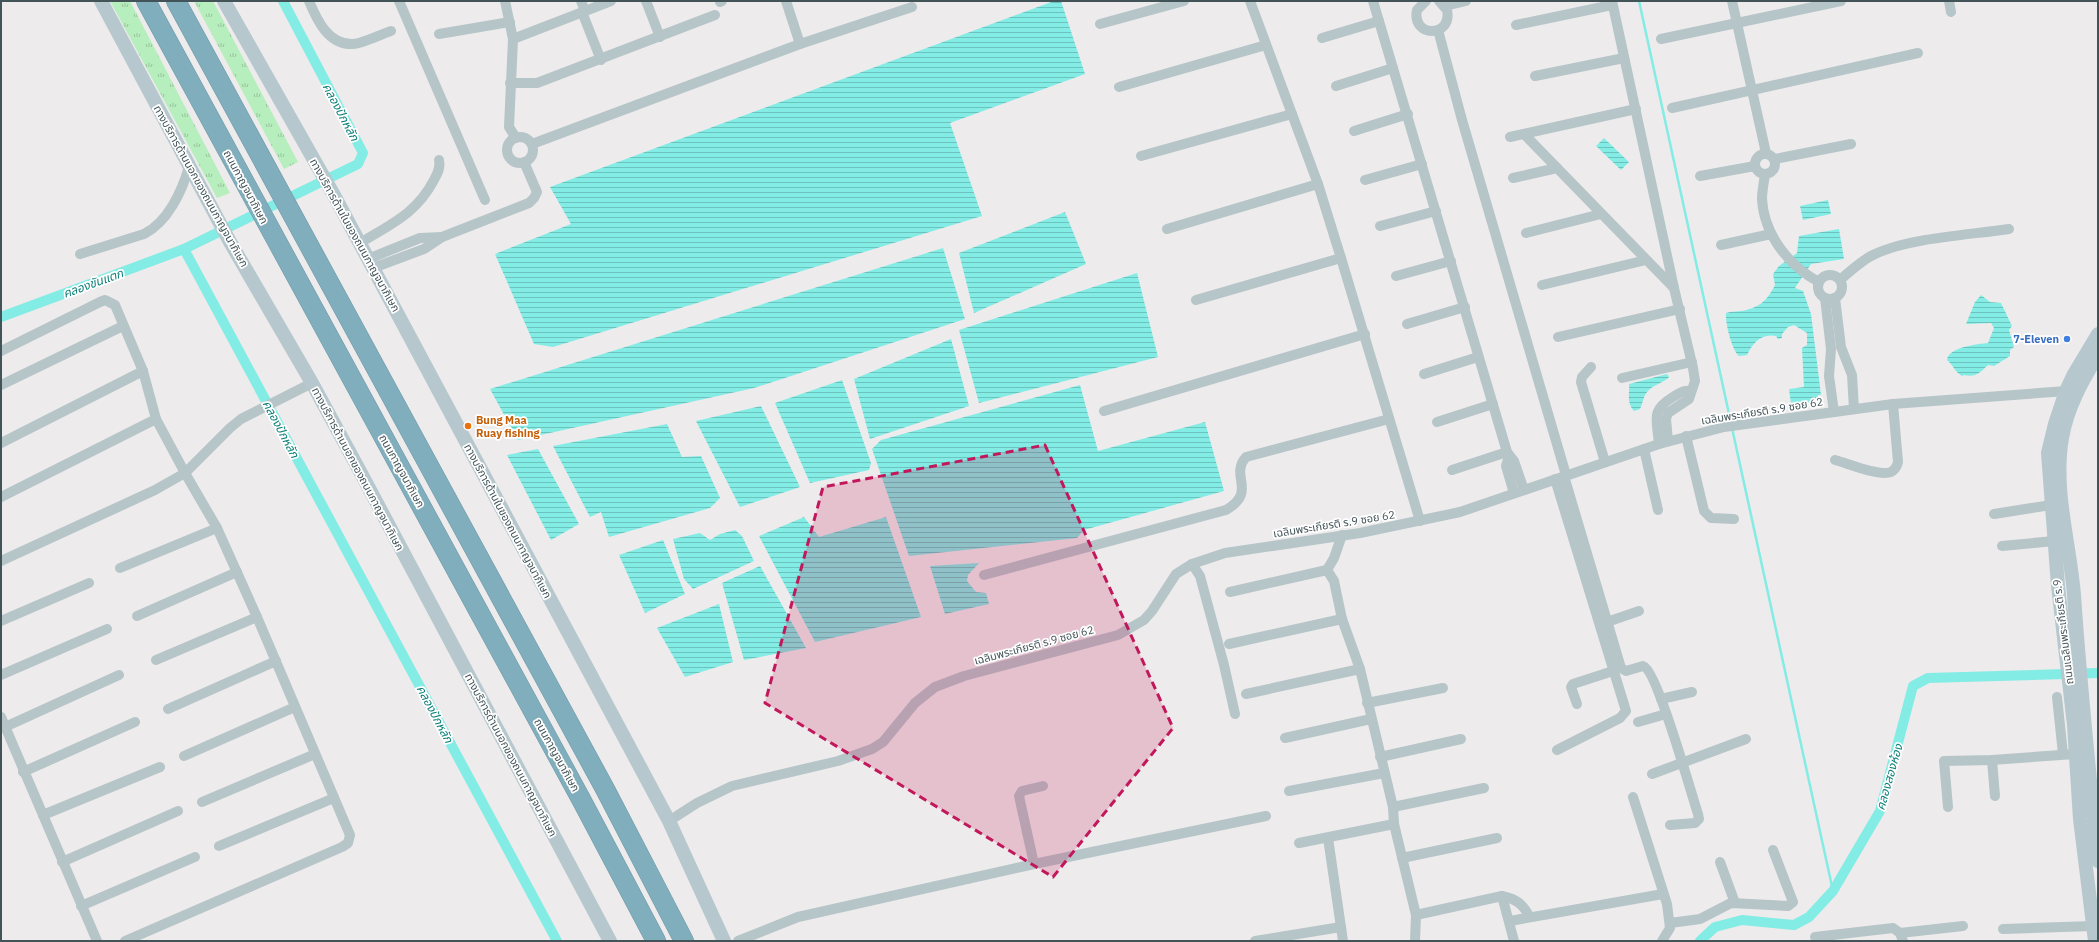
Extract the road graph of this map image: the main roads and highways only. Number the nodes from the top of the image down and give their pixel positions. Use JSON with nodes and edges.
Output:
{"nodes":[{"id":1,"x":101,"y":1,"type":"edge"},
{"id":2,"x":146,"y":1,"type":"edge"},
{"id":3,"x":176,"y":1,"type":"edge"},
{"id":4,"x":224,"y":1,"type":"edge"},
{"id":5,"x":2098,"y":334,"type":"edge"},
{"id":6,"x":2098,"y":355,"type":"edge"},
{"id":7,"x":2072,"y":390,"type":"junction"},
{"id":8,"x":2068,"y":616,"type":"junction"},
{"id":9,"x":2080,"y":724,"type":"junction"},
{"id":10,"x":2098,"y":861,"type":"edge"},
{"id":11,"x":610,"y":941,"type":"edge"},
{"id":12,"x":656,"y":941,"type":"edge"},
{"id":13,"x":684,"y":941,"type":"edge"},
{"id":14,"x":724,"y":941,"type":"edge"},
{"id":15,"x":2095,"y":941,"type":"edge"}],
"edges":[{"from":1,"to":11,"type":"main road","name":"ทางบริการด้านนอกของถนนกาญจนาภิเษก"},
{"from":2,"to":12,"type":"highway","name":"ถนนกาญจนาภิเษก"},
{"from":3,"to":13,"type":"highway"},
{"from":4,"to":14,"type":"main road","name":"ทางบริการด้านในของถนนกาญจนาภิเษก"},
{"from":5,"to":7,"type":"main road","name":"ถนนเฉลิมพระเกียรติ ร.9"},
{"from":6,"to":7,"type":"main road","name":"ถนนเฉลิมพระเกียรติ ร.9"},
{"from":7,"to":8,"type":"main road","name":"ถนนเฉลิมพระเกียรติ ร.9"},
{"from":7,"to":8,"type":"main road","name":"ถนนเฉลิมพระเกียรติ ร.9"},
{"from":8,"to":9,"type":"main road","name":"ถนนเฉลิมพระเกียรติ ร.9"},
{"from":9,"to":10,"type":"main road","name":"ถนนเฉลิมพระเกียรติ ร.9"},
{"from":9,"to":15,"type":"main road","name":"ถนนเฉลิมพระเกียรติ ร.9"}]}
